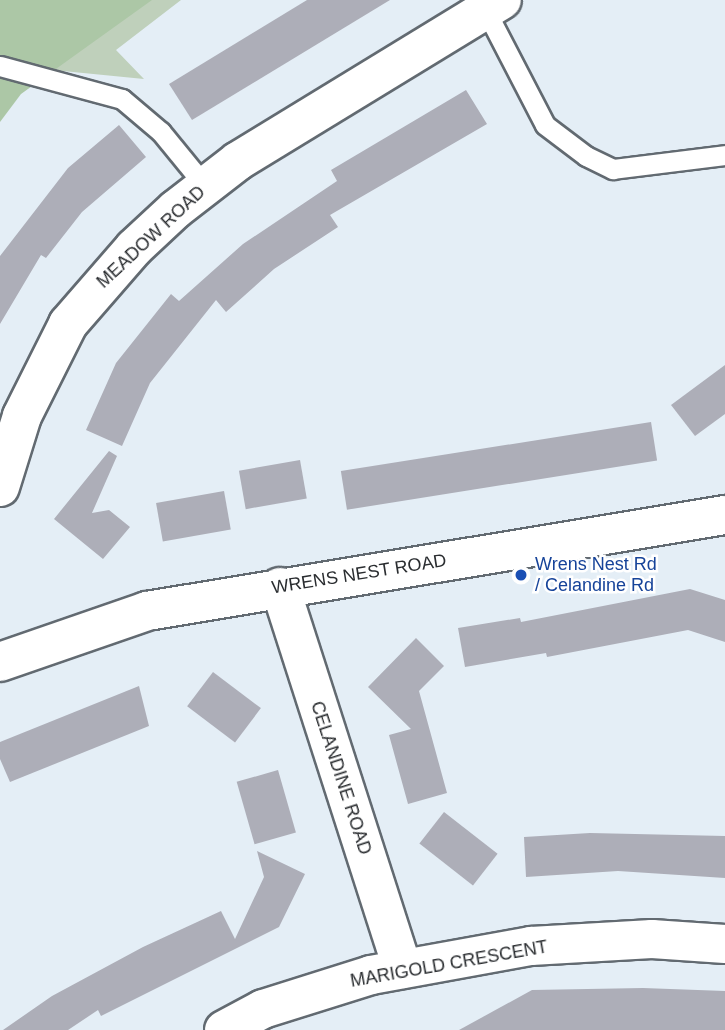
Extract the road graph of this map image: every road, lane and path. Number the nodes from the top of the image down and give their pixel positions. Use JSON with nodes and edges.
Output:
{"nodes":[{"id":1,"x":494,"y":5,"type":"edge"},
{"id":2,"x":0,"y":66,"type":"edge"},
{"id":3,"x":725,"y":155,"type":"edge"},
{"id":4,"x":205,"y":186,"type":"junction"},
{"id":5,"x":0,"y":487,"type":"edge"},
{"id":6,"x":725,"y":515,"type":"edge"},
{"id":7,"x":280,"y":587,"type":"junction"},
{"id":8,"x":1,"y":658,"type":"edge"},
{"id":9,"x":725,"y":944,"type":"edge"},
{"id":10,"x":403,"y":969,"type":"junction"},
{"id":11,"x":224,"y":1030,"type":"edge"}],
"edges":[{"from":1,"to":3,"type":"lane"},
{"from":1,"to":4,"type":"street","name":"MEADOW ROAD"},
{"from":2,"to":4,"type":"lane"},
{"from":4,"to":5,"type":"street","name":"MEADOW ROAD"},
{"from":6,"to":7,"type":"street","name":"WRENS NEST ROAD"},
{"from":7,"to":8,"type":"street","name":"WRENS NEST ROAD"},
{"from":7,"to":10,"type":"street","name":"CELANDINE ROAD"},
{"from":9,"to":10,"type":"street","name":"MARIGOLD CRESCENT"},
{"from":10,"to":11,"type":"street","name":"MARIGOLD CRESCENT"}]}
